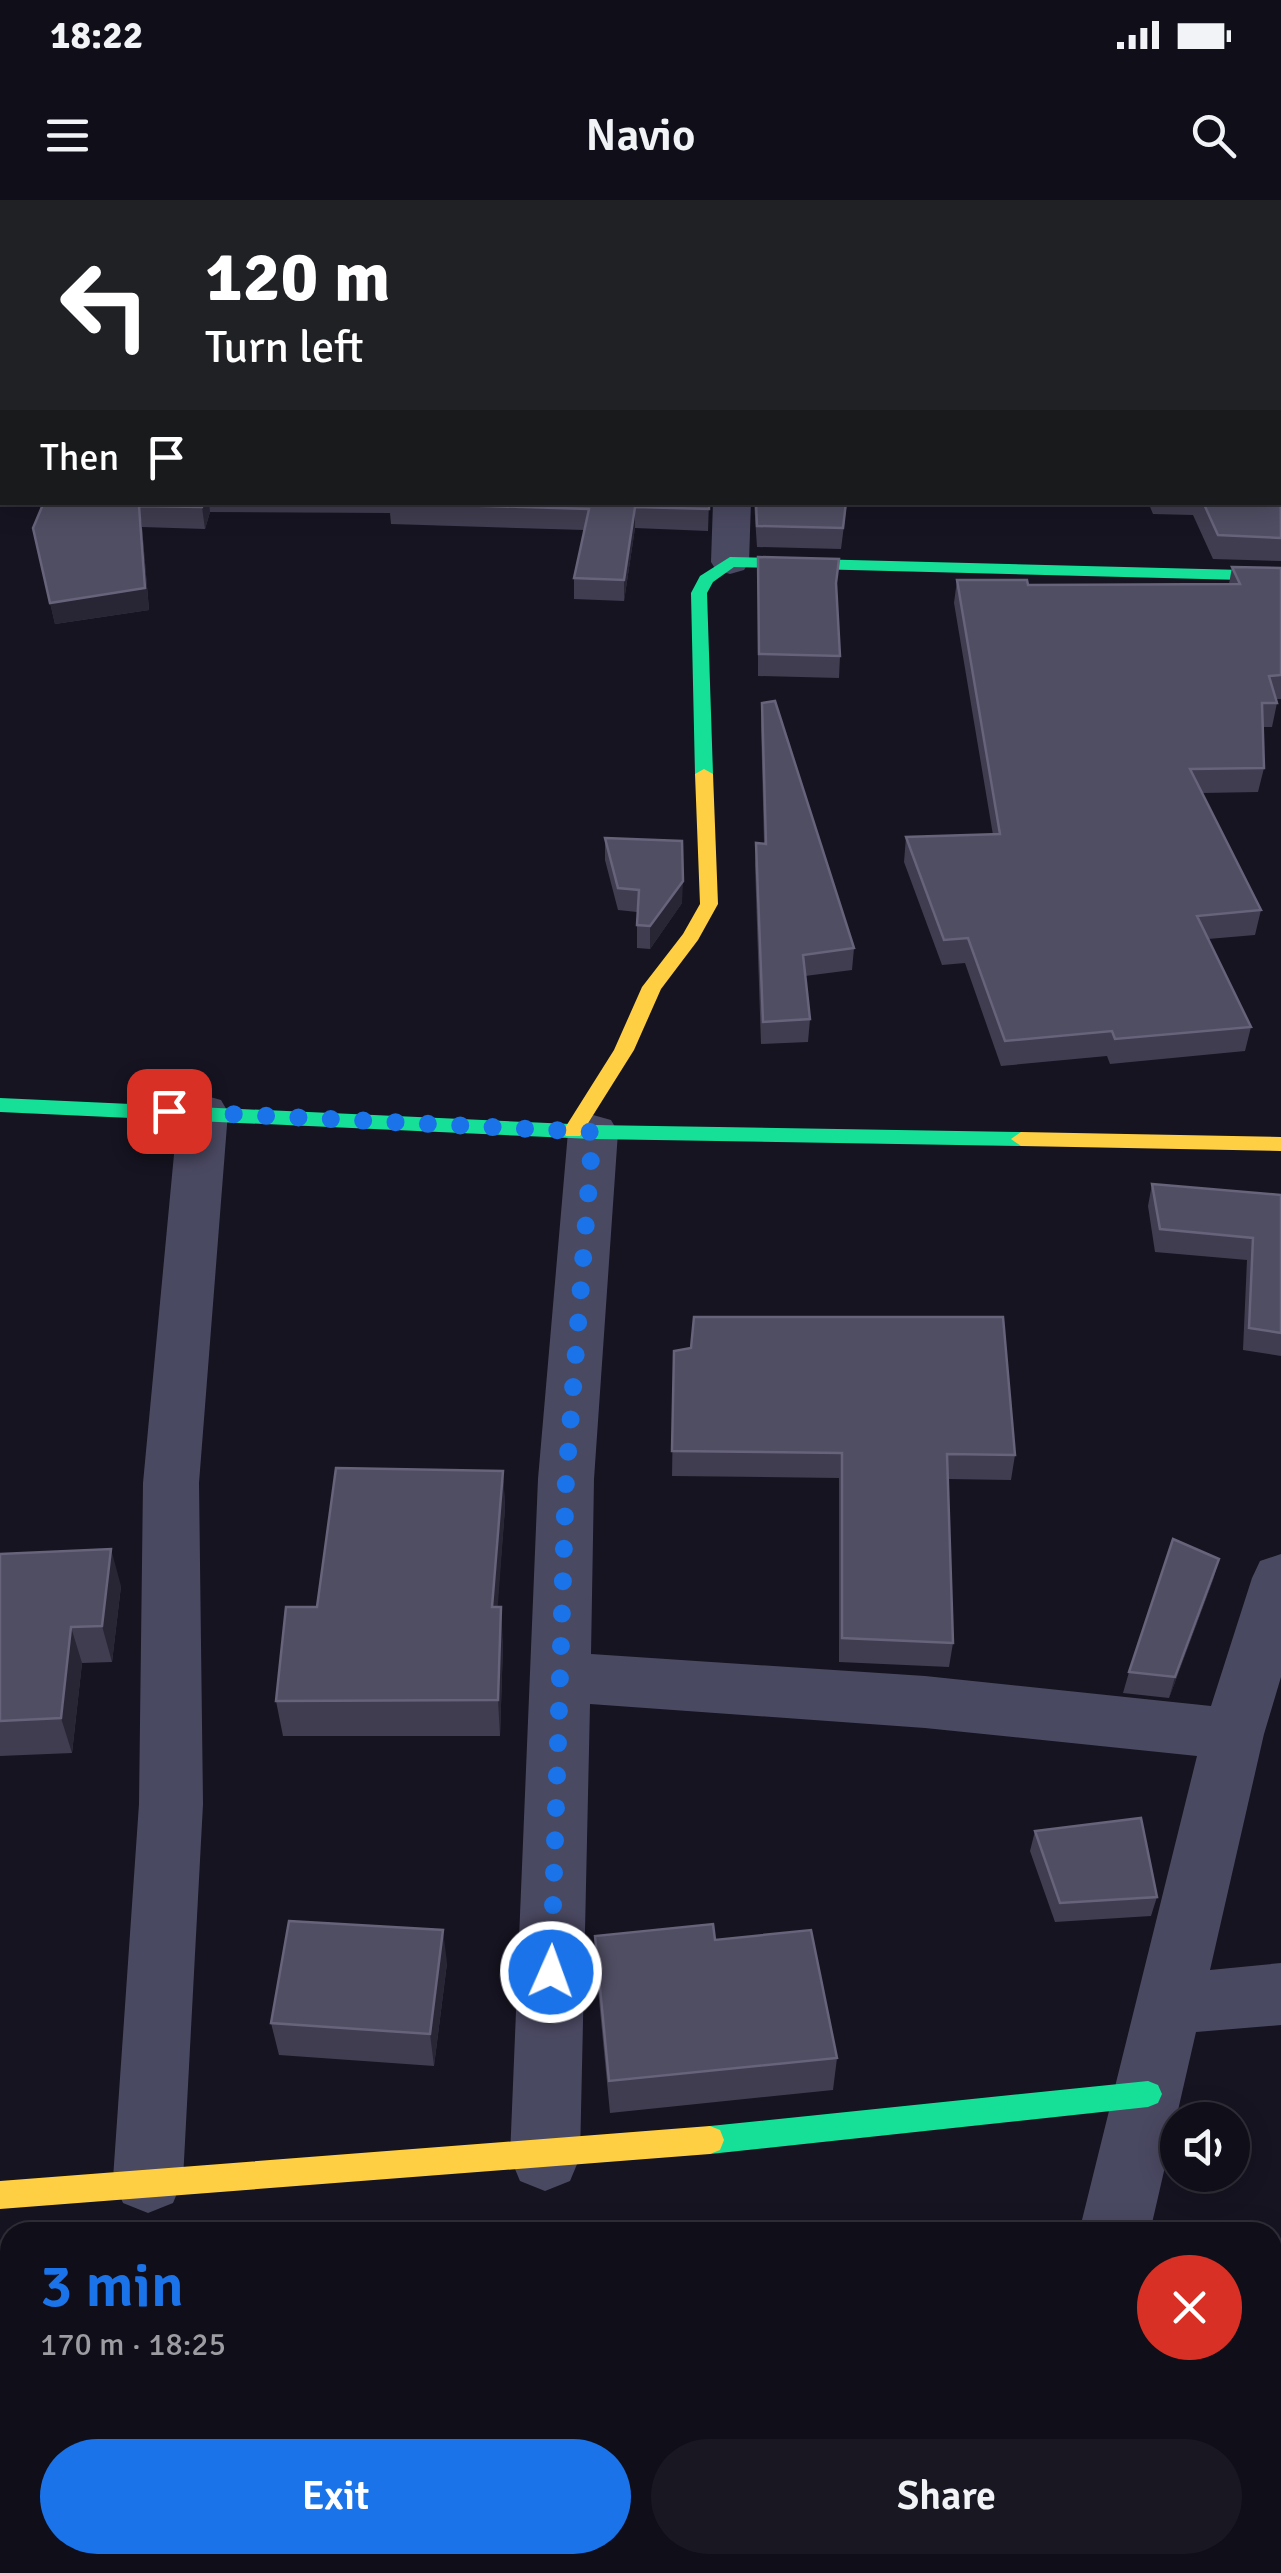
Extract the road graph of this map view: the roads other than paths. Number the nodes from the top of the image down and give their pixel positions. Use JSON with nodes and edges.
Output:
{"nodes":[{"id":1,"x":732,"y":505,"type":"edge"},
{"id":2,"x":730,"y":562,"type":"junction"},
{"id":3,"x":1281,"y":576,"type":"edge"},
{"id":4,"x":0,"y":1105,"type":"edge"},
{"id":5,"x":203,"y":1112,"type":"junction"},
{"id":6,"x":583,"y":1131,"type":"junction"},
{"id":7,"x":1281,"y":1144,"type":"edge"},
{"id":8,"x":1281,"y":1578,"type":"edge"},
{"id":9,"x":560,"y":1677,"type":"junction"},
{"id":10,"x":1233,"y":1734,"type":"junction"},
{"id":11,"x":1281,"y":1994,"type":"edge"},
{"id":12,"x":1168,"y":2004,"type":"junction"},
{"id":13,"x":1148,"y":2094,"type":"junction"},
{"id":14,"x":545,"y":2157,"type":"junction"},
{"id":15,"x":148,"y":2179,"type":"junction"},
{"id":16,"x":0,"y":2195,"type":"edge"},
{"id":17,"x":1117,"y":2222,"type":"edge"}],
"edges":[{"from":1,"to":2,"type":"street"},
{"from":2,"to":3,"type":"street"},
{"from":2,"to":6,"type":"street"},
{"from":4,"to":5,"type":"street"},
{"from":5,"to":6,"type":"street"},
{"from":5,"to":15,"type":"street"},
{"from":6,"to":7,"type":"street"},
{"from":6,"to":9,"type":"street"},
{"from":8,"to":10,"type":"street"},
{"from":9,"to":10,"type":"street"},
{"from":9,"to":14,"type":"street"},
{"from":10,"to":12,"type":"street"},
{"from":11,"to":12,"type":"street"},
{"from":12,"to":13,"type":"street"},
{"from":13,"to":14,"type":"street"},
{"from":13,"to":17,"type":"street"},
{"from":14,"to":15,"type":"street"},
{"from":15,"to":16,"type":"street"}]}
